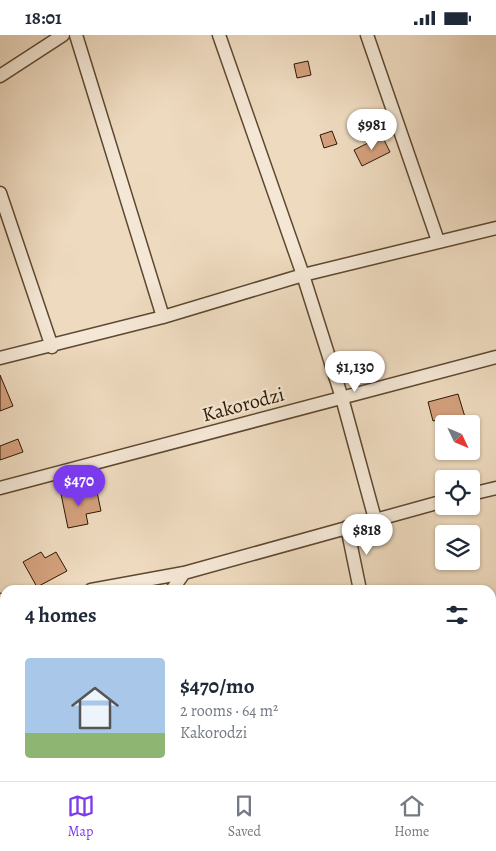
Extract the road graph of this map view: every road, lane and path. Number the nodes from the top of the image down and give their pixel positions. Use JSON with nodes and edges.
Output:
{"nodes":[{"id":1,"x":63,"y":35,"type":"edge"},
{"id":2,"x":76,"y":35,"type":"edge"},
{"id":3,"x":219,"y":35,"type":"edge"},
{"id":4,"x":367,"y":35,"type":"edge"},
{"id":5,"x":0,"y":76,"type":"edge"},
{"id":6,"x":0,"y":193,"type":"edge"},
{"id":7,"x":496,"y":229,"type":"edge"},
{"id":8,"x":438,"y":241,"type":"junction"},
{"id":9,"x":303,"y":275,"type":"junction"},
{"id":10,"x":163,"y":317,"type":"junction"},
{"id":11,"x":52,"y":347,"type":"junction"},
{"id":12,"x":496,"y":357,"type":"edge"},
{"id":13,"x":0,"y":358,"type":"edge"},
{"id":14,"x":342,"y":398,"type":"junction"},
{"id":15,"x":0,"y":488,"type":"edge"},
{"id":16,"x":496,"y":488,"type":"edge"},
{"id":17,"x":480,"y":492,"type":"edge"},
{"id":18,"x":435,"y":503,"type":"edge"},
{"id":19,"x":375,"y":519,"type":"junction"},
{"id":20,"x":347,"y":527,"type":"junction"},
{"id":21,"x":184,"y":573,"type":"junction"},
{"id":22,"x":118,"y":585,"type":"edge"},
{"id":23,"x":176,"y":585,"type":"edge"},
{"id":24,"x":359,"y":585,"type":"edge"}],
"edges":[{"from":1,"to":5,"type":"street"},
{"from":2,"to":10,"type":"street"},
{"from":3,"to":9,"type":"street"},
{"from":4,"to":8,"type":"street"},
{"from":6,"to":11,"type":"street"},
{"from":7,"to":8,"type":"street"},
{"from":8,"to":9,"type":"street"},
{"from":9,"to":10,"type":"street"},
{"from":9,"to":14,"type":"street"},
{"from":10,"to":11,"type":"street"},
{"from":11,"to":13,"type":"street"},
{"from":12,"to":14,"type":"street","name":"Kakorodzi"},
{"from":14,"to":15,"type":"street","name":"Kakorodzi"},
{"from":14,"to":19,"type":"street"},
{"from":16,"to":17,"type":"street"},
{"from":18,"to":19,"type":"street"},
{"from":19,"to":20,"type":"street"},
{"from":20,"to":21,"type":"street"},
{"from":20,"to":24,"type":"street"},
{"from":21,"to":22,"type":"street"},
{"from":21,"to":23,"type":"street"}]}
